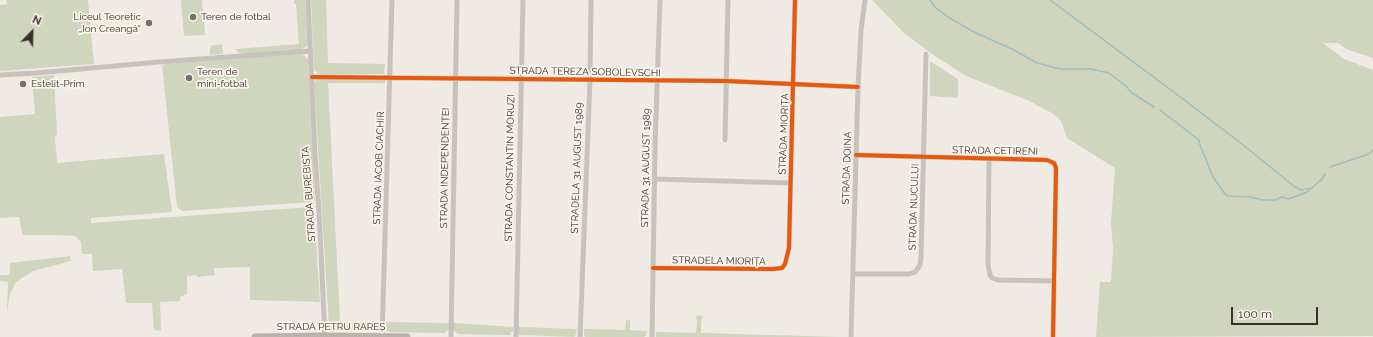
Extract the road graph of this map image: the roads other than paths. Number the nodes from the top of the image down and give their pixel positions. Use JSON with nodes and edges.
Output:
{"nodes":[{"id":1,"x":308,"y":0,"type":"edge"},
{"id":2,"x":392,"y":0,"type":"edge"},
{"id":3,"x":457,"y":0,"type":"edge"},
{"id":4,"x":523,"y":0,"type":"edge"},
{"id":5,"x":591,"y":0,"type":"edge"},
{"id":6,"x":660,"y":0,"type":"edge"},
{"id":7,"x":728,"y":0,"type":"edge"},
{"id":8,"x":795,"y":0,"type":"edge"},
{"id":9,"x":865,"y":0,"type":"edge"},
{"id":10,"x":311,"y":51,"type":"junction"},
{"id":11,"x":926,"y":54,"type":"dead end"},
{"id":12,"x":0,"y":75,"type":"edge"},
{"id":13,"x":312,"y":77,"type":"junction"},
{"id":14,"x":390,"y":78,"type":"junction"},
{"id":15,"x":456,"y":79,"type":"junction"},
{"id":16,"x":521,"y":79,"type":"junction"},
{"id":17,"x":590,"y":80,"type":"junction"},
{"id":18,"x":657,"y":81,"type":"junction"},
{"id":19,"x":726,"y":81,"type":"junction"},
{"id":20,"x":793,"y":84,"type":"junction"},
{"id":21,"x":858,"y":87,"type":"junction"},
{"id":22,"x":725,"y":140,"type":"dead end"},
{"id":23,"x":856,"y":155,"type":"junction"},
{"id":24,"x":924,"y":157,"type":"junction"},
{"id":25,"x":989,"y":159,"type":"junction"},
{"id":26,"x":655,"y":178,"type":"junction"},
{"id":27,"x":790,"y":183,"type":"junction"},
{"id":28,"x":784,"y":267,"type":"joint"},
{"id":29,"x":653,"y":268,"type":"junction"},
{"id":30,"x":853,"y":274,"type":"junction"},
{"id":31,"x":1054,"y":281,"type":"junction"},
{"id":32,"x":313,"y":336,"type":"edge"},
{"id":33,"x":325,"y":336,"type":"junction"},
{"id":34,"x":382,"y":336,"type":"edge"},
{"id":35,"x":255,"y":337,"type":"edge"},
{"id":36,"x":406,"y":337,"type":"edge"},
{"id":37,"x":450,"y":337,"type":"edge"},
{"id":38,"x":516,"y":337,"type":"edge"},
{"id":39,"x":580,"y":337,"type":"edge"},
{"id":40,"x":652,"y":337,"type":"edge"},
{"id":41,"x":851,"y":337,"type":"edge"},
{"id":42,"x":1053,"y":337,"type":"edge"}],
"edges":[{"from":1,"to":10,"type":"street","name":"STRADA BUREBISTA"},
{"from":2,"to":14,"type":"street","name":"STRADA IACOB CIACHIR"},
{"from":3,"to":15,"type":"street","name":"STRADA INDEPENDENȚEI"},
{"from":4,"to":16,"type":"street","name":"STRADA CONSTANTIN MORUZI"},
{"from":5,"to":17,"type":"street","name":"STRADELA 31 AUGUST 1989"},
{"from":6,"to":18,"type":"street","name":"STRADA 31 AUGUST 1989"},
{"from":7,"to":19,"type":"street"},
{"from":8,"to":20,"type":"street","name":"STRADA MIORIȚA"},
{"from":9,"to":21,"type":"street","name":"STRADA DOINA"},
{"from":10,"to":12,"type":"street"},
{"from":10,"to":13,"type":"street","name":"STRADA BUREBISTA"},
{"from":11,"to":24,"type":"street","name":"STRADA NUCULUI"},
{"from":13,"to":14,"type":"street","name":"STRADA TEREZA SOBOLEVSCHI"},
{"from":13,"to":33,"type":"street","name":"STRADA BUREBISTA"},
{"from":14,"to":15,"type":"street","name":"STRADA TEREZA SOBOLEVSCHI"},
{"from":14,"to":34,"type":"street","name":"STRADA IACOB CIACHIR"},
{"from":15,"to":16,"type":"street","name":"STRADA TEREZA SOBOLEVSCHI"},
{"from":15,"to":37,"type":"street","name":"STRADA INDEPENDENȚEI"},
{"from":16,"to":17,"type":"street","name":"STRADA TEREZA SOBOLEVSCHI"},
{"from":16,"to":38,"type":"street","name":"STRADA CONSTANTIN MORUZI"},
{"from":17,"to":18,"type":"street","name":"STRADA TEREZA SOBOLEVSCHI"},
{"from":17,"to":39,"type":"street","name":"STRADELA 31 AUGUST 1989"},
{"from":18,"to":19,"type":"street","name":"STRADA TEREZA SOBOLEVSCHI"},
{"from":18,"to":26,"type":"street","name":"STRADA 31 AUGUST 1989"},
{"from":19,"to":20,"type":"street","name":"STRADA TEREZA SOBOLEVSCHI"},
{"from":19,"to":22,"type":"street"},
{"from":20,"to":21,"type":"street","name":"STRADA TEREZA SOBOLEVSCHI"},
{"from":20,"to":27,"type":"street","name":"STRADA MIORIȚA"},
{"from":21,"to":23,"type":"street","name":"STRADA DOINA"},
{"from":23,"to":24,"type":"street","name":"STRADA CETIRENI"},
{"from":23,"to":30,"type":"street","name":"STRADA DOINA"},
{"from":24,"to":25,"type":"street","name":"STRADA CETIRENI"},
{"from":24,"to":30,"type":"street","name":"STRADA NUCULUI"},
{"from":25,"to":31,"type":"street"},
{"from":25,"to":31,"type":"street","name":"STRADA CETIRENI"},
{"from":26,"to":27,"type":"street"},
{"from":26,"to":29,"type":"street","name":"STRADA 31 AUGUST 1989"},
{"from":27,"to":28,"type":"street","name":"STRADA MIORIȚA"},
{"from":28,"to":29,"type":"street","name":"STRADELA MIORIȚA"},
{"from":29,"to":40,"type":"street","name":"STRADA 31 AUGUST 1989"},
{"from":30,"to":41,"type":"street","name":"STRADA DOINA"},
{"from":31,"to":42,"type":"street","name":"STRADA CETIRENI"},
{"from":32,"to":33,"type":"main road","name":"STRADA PETRU RAREȘ"},
{"from":32,"to":35,"type":"main road","name":"STRADA PETRU RAREȘ"},
{"from":33,"to":34,"type":"main road","name":"STRADA PETRU RAREȘ"},
{"from":34,"to":36,"type":"main road","name":"STRADA PETRU RAREȘ"}]}
